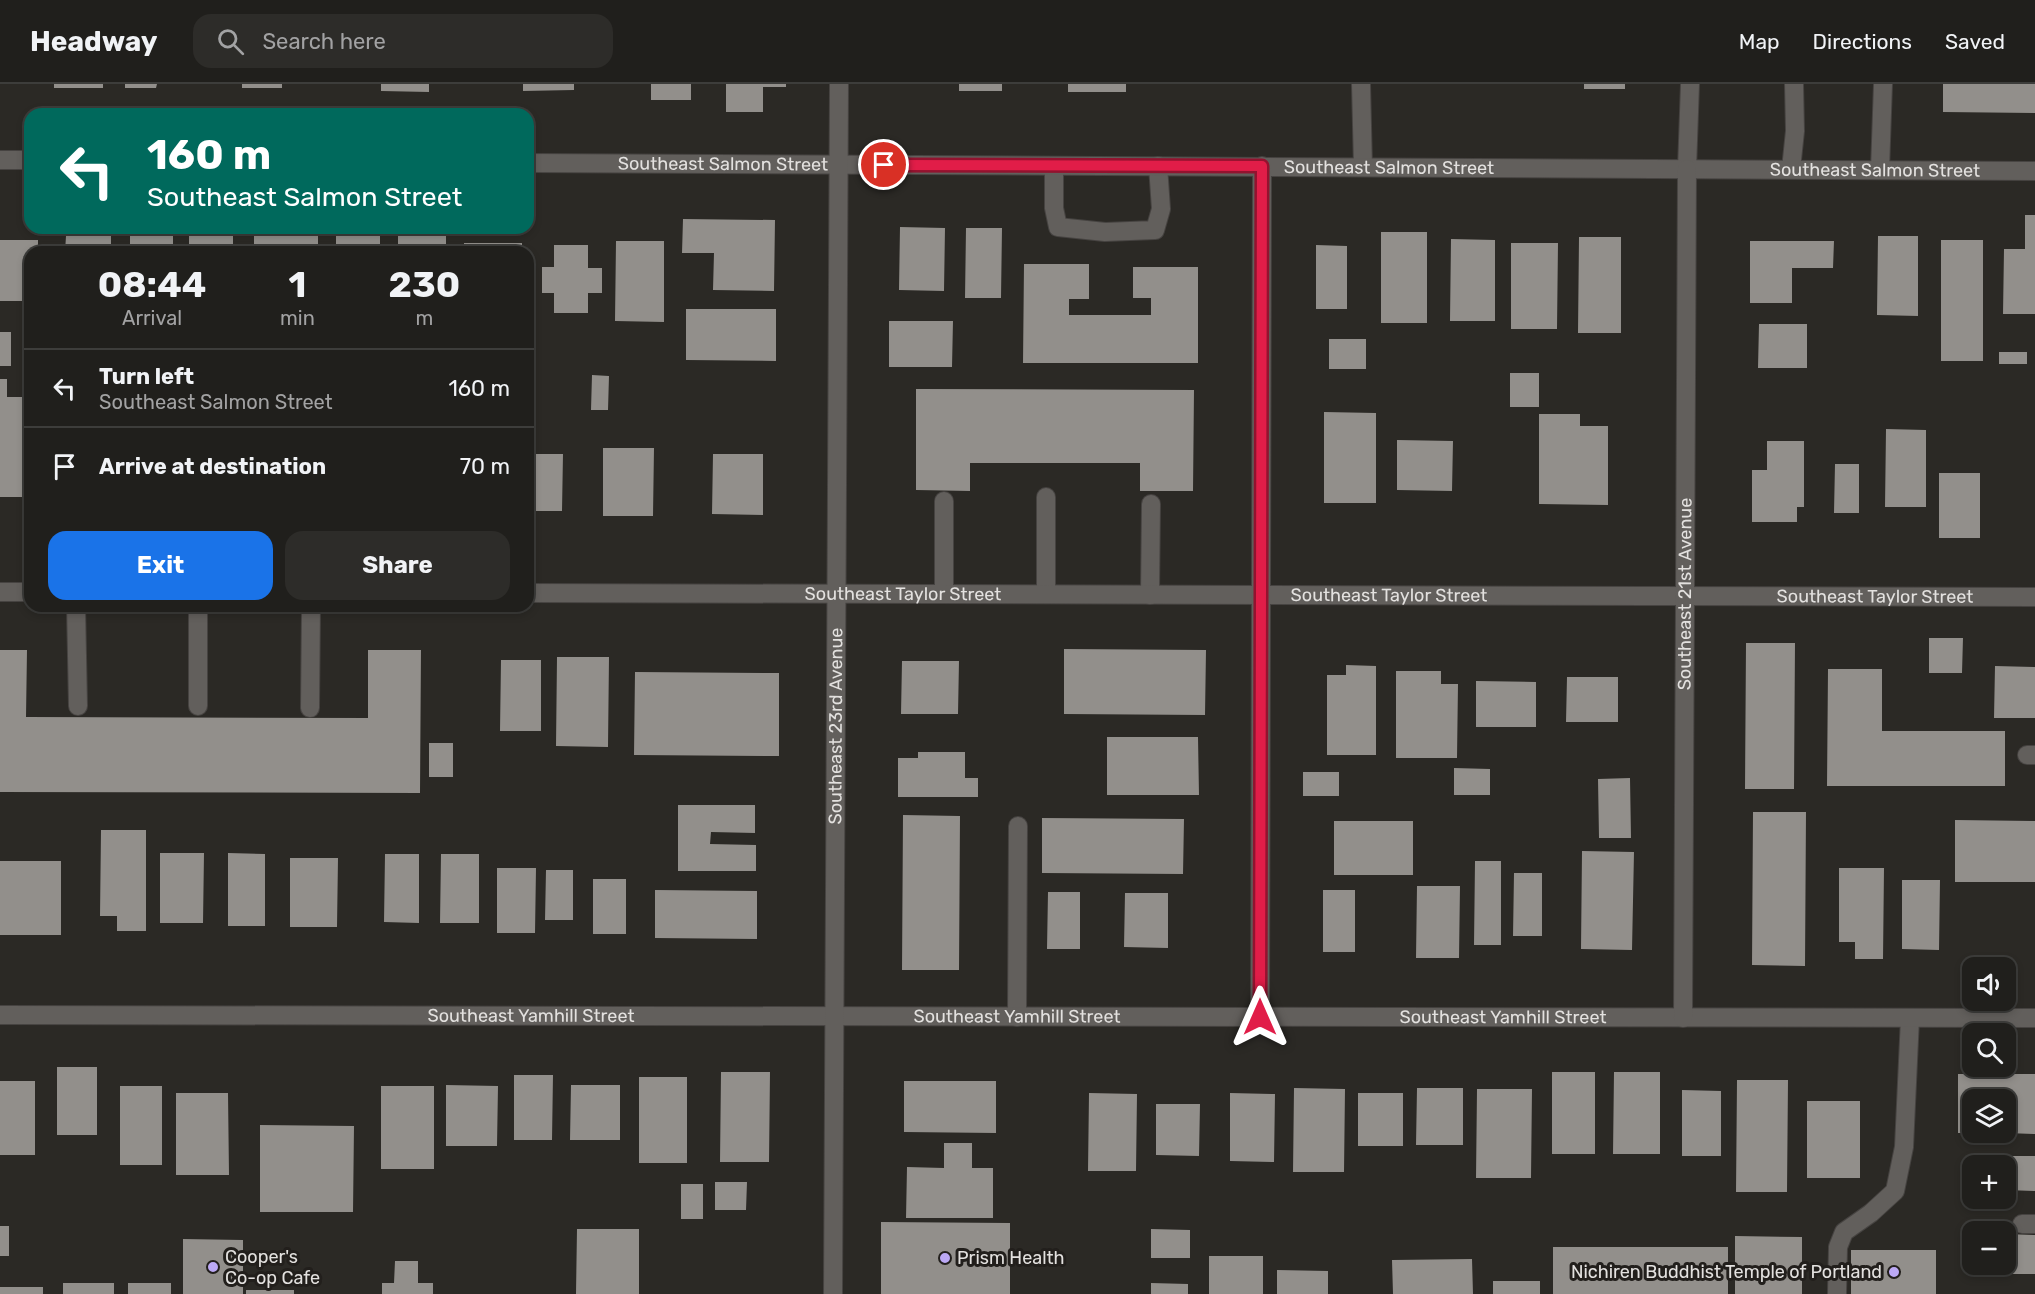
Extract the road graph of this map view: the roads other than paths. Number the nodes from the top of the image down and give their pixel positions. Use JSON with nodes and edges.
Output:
{"nodes":[{"id":1,"x":839,"y":84,"type":"edge"},
{"id":2,"x":1361,"y":84,"type":"edge"},
{"id":3,"x":1690,"y":84,"type":"edge"},
{"id":4,"x":1794,"y":84,"type":"edge"},
{"id":5,"x":1883,"y":84,"type":"edge"},
{"id":6,"x":0,"y":160,"type":"edge"},
{"id":7,"x":24,"y":160,"type":"edge"},
{"id":8,"x":534,"y":163,"type":"edge"},
{"id":9,"x":838,"y":165,"type":"junction"},
{"id":10,"x":1054,"y":166,"type":"junction"},
{"id":11,"x":1158,"y":166,"type":"junction"},
{"id":12,"x":1262,"y":166,"type":"junction"},
{"id":13,"x":1363,"y":167,"type":"junction"},
{"id":14,"x":1687,"y":169,"type":"junction"},
{"id":15,"x":1791,"y":170,"type":"junction"},
{"id":16,"x":1880,"y":170,"type":"junction"},
{"id":17,"x":2035,"y":171,"type":"edge"},
{"id":18,"x":1046,"y":497,"type":"dead end"},
{"id":19,"x":944,"y":501,"type":"dead end"},
{"id":20,"x":1151,"y":504,"type":"dead end"},
{"id":21,"x":0,"y":592,"type":"edge"},
{"id":22,"x":24,"y":592,"type":"edge"},
{"id":23,"x":534,"y":593,"type":"edge"},
{"id":24,"x":837,"y":594,"type":"junction"},
{"id":25,"x":944,"y":594,"type":"junction"},
{"id":26,"x":1046,"y":594,"type":"junction"},
{"id":27,"x":1150,"y":595,"type":"junction"},
{"id":28,"x":1260,"y":595,"type":"junction"},
{"id":29,"x":1684,"y":596,"type":"junction"},
{"id":30,"x":2035,"y":597,"type":"edge"},
{"id":31,"x":76,"y":612,"type":"edge"},
{"id":32,"x":198,"y":612,"type":"edge"},
{"id":33,"x":311,"y":612,"type":"edge"},
{"id":34,"x":78,"y":706,"type":"dead end"},
{"id":35,"x":198,"y":706,"type":"dead end"},
{"id":36,"x":310,"y":708,"type":"dead end"},
{"id":37,"x":1018,"y":825,"type":"dead end"},
{"id":38,"x":0,"y":1015,"type":"edge"},
{"id":39,"x":835,"y":1017,"type":"junction"},
{"id":40,"x":1017,"y":1017,"type":"junction"},
{"id":41,"x":1260,"y":1017,"type":"junction"},
{"id":42,"x":1683,"y":1018,"type":"junction"},
{"id":43,"x":1910,"y":1018,"type":"junction"},
{"id":44,"x":2035,"y":1018,"type":"edge"},
{"id":45,"x":833,"y":1294,"type":"edge"},
{"id":46,"x":1837,"y":1294,"type":"edge"}],
"edges":[{"from":1,"to":9,"type":"street","name":"Southeast 23rd Avenue"},
{"from":2,"to":13,"type":"street"},
{"from":3,"to":14,"type":"street","name":"Southeast 21st Avenue"},
{"from":4,"to":15,"type":"street"},
{"from":5,"to":16,"type":"street"},
{"from":6,"to":7,"type":"street"},
{"from":8,"to":9,"type":"street","name":"Southeast Salmon Street"},
{"from":9,"to":10,"type":"street","name":"Southeast Salmon Street"},
{"from":9,"to":24,"type":"street","name":"Southeast 23rd Avenue"},
{"from":10,"to":11,"type":"street","name":"Southeast Salmon Street"},
{"from":10,"to":11,"type":"street"},
{"from":11,"to":12,"type":"street","name":"Southeast Salmon Street"},
{"from":12,"to":13,"type":"street","name":"Southeast Salmon Street"},
{"from":12,"to":28,"type":"street"},
{"from":13,"to":14,"type":"street","name":"Southeast Salmon Street"},
{"from":14,"to":15,"type":"street","name":"Southeast Salmon Street"},
{"from":14,"to":29,"type":"street","name":"Southeast 21st Avenue"},
{"from":15,"to":16,"type":"street","name":"Southeast Salmon Street"},
{"from":16,"to":17,"type":"street","name":"Southeast Salmon Street"},
{"from":18,"to":26,"type":"street"},
{"from":19,"to":25,"type":"street"},
{"from":20,"to":27,"type":"street"},
{"from":21,"to":22,"type":"street"},
{"from":23,"to":24,"type":"street","name":"Southeast Taylor Street"},
{"from":24,"to":25,"type":"street","name":"Southeast Taylor Street"},
{"from":24,"to":39,"type":"street","name":"Southeast 23rd Avenue"},
{"from":25,"to":26,"type":"street","name":"Southeast Taylor Street"},
{"from":26,"to":27,"type":"street","name":"Southeast Taylor Street"},
{"from":27,"to":28,"type":"street","name":"Southeast Taylor Street"},
{"from":28,"to":29,"type":"street","name":"Southeast Taylor Street"},
{"from":28,"to":41,"type":"street"},
{"from":29,"to":30,"type":"street","name":"Southeast Taylor Street"},
{"from":29,"to":42,"type":"street","name":"Southeast 21st Avenue"},
{"from":31,"to":34,"type":"street"},
{"from":32,"to":35,"type":"street"},
{"from":33,"to":36,"type":"street"},
{"from":37,"to":40,"type":"street"},
{"from":38,"to":39,"type":"street","name":"Southeast Yamhill Street"},
{"from":39,"to":40,"type":"street","name":"Southeast Yamhill Street"},
{"from":39,"to":45,"type":"street","name":"Southeast 23rd Avenue"},
{"from":40,"to":41,"type":"street","name":"Southeast Yamhill Street"},
{"from":41,"to":42,"type":"street","name":"Southeast Yamhill Street"},
{"from":42,"to":43,"type":"street","name":"Southeast Yamhill Street"},
{"from":43,"to":44,"type":"street","name":"Southeast Yamhill Street"},
{"from":43,"to":46,"type":"street"}]}
